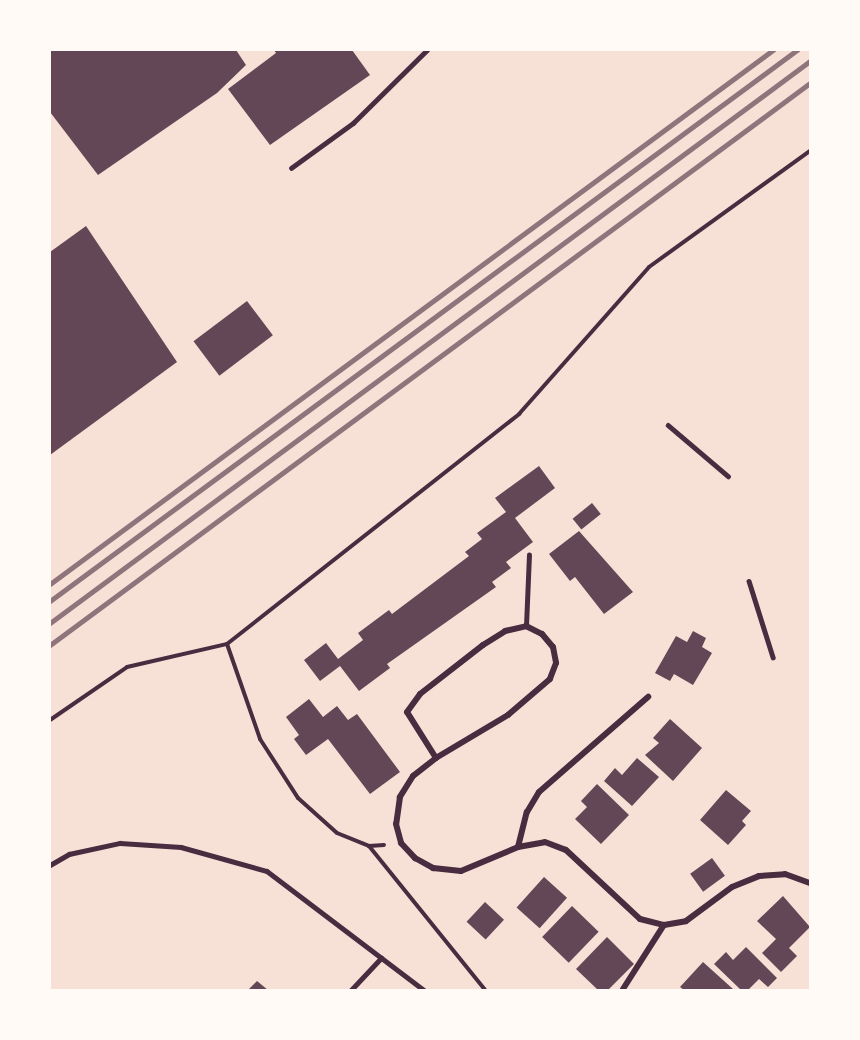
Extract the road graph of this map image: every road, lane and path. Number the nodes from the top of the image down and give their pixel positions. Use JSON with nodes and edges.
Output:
{"nodes":[{"id":1,"x":427,"y":50,"type":"edge"},
{"id":2,"x":810,"y":152,"type":"edge"},
{"id":3,"x":291,"y":168,"type":"dead end"},
{"id":4,"x":668,"y":425,"type":"dead end"},
{"id":5,"x":728,"y":476,"type":"dead end"},
{"id":6,"x":529,"y":555,"type":"dead end"},
{"id":7,"x":749,"y":581,"type":"dead end"},
{"id":8,"x":526,"y":626,"type":"junction"},
{"id":9,"x":227,"y":645,"type":"junction"},
{"id":10,"x":773,"y":657,"type":"dead end"},
{"id":11,"x":648,"y":697,"type":"dead end"},
{"id":12,"x":50,"y":720,"type":"edge"},
{"id":13,"x":436,"y":758,"type":"junction"},
{"id":14,"x":401,"y":843,"type":"junction"},
{"id":15,"x":369,"y":846,"type":"junction"},
{"id":16,"x":518,"y":846,"type":"junction"},
{"id":17,"x":50,"y":865,"type":"edge"},
{"id":18,"x":810,"y":883,"type":"edge"},
{"id":19,"x":664,"y":925,"type":"junction"},
{"id":20,"x":381,"y":958,"type":"junction"},
{"id":21,"x":623,"y":989,"type":"dead end"},
{"id":22,"x":351,"y":990,"type":"edge"},
{"id":23,"x":424,"y":990,"type":"edge"},
{"id":24,"x":485,"y":990,"type":"edge"}],
"edges":[{"from":1,"to":3,"type":"lane"},
{"from":2,"to":9,"type":"path"},
{"from":4,"to":5,"type":"lane"},
{"from":6,"to":8,"type":"lane"},
{"from":7,"to":10,"type":"lane"},
{"from":8,"to":13,"type":"street"},
{"from":8,"to":13,"type":"street"},
{"from":9,"to":12,"type":"path"},
{"from":9,"to":15,"type":"path"},
{"from":11,"to":16,"type":"street"},
{"from":13,"to":14,"type":"street"},
{"from":14,"to":15,"type":"path"},
{"from":14,"to":16,"type":"street"},
{"from":15,"to":24,"type":"path"},
{"from":16,"to":19,"type":"street"},
{"from":17,"to":20,"type":"lane"},
{"from":18,"to":19,"type":"street"},
{"from":19,"to":21,"type":"street"},
{"from":20,"to":22,"type":"lane"},
{"from":20,"to":23,"type":"lane"}]}
